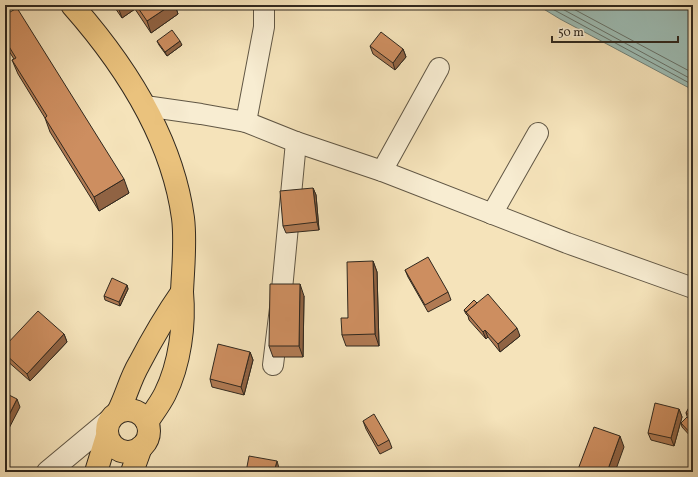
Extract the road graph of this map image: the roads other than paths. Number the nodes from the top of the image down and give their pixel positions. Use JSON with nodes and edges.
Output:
{"nodes":[{"id":1,"x":72,"y":5,"type":"edge"},
{"id":2,"x":264,"y":5,"type":"edge"},
{"id":3,"x":439,"y":68,"type":"dead end"},
{"id":4,"x":145,"y":106,"type":"junction"},
{"id":5,"x":246,"y":122,"type":"junction"},
{"id":6,"x":538,"y":133,"type":"dead end"},
{"id":7,"x":296,"y":142,"type":"junction"},
{"id":8,"x":382,"y":171,"type":"junction"},
{"id":9,"x":492,"y":214,"type":"junction"},
{"id":10,"x":693,"y":288,"type":"edge"},
{"id":11,"x":182,"y":292,"type":"junction"},
{"id":12,"x":272,"y":365,"type":"dead end"},
{"id":13,"x":147,"y":422,"type":"junction"},
{"id":14,"x":111,"y":424,"type":"junction"},
{"id":15,"x":140,"y":447,"type":"junction"},
{"id":16,"x":48,"y":472,"type":"edge"},
{"id":17,"x":96,"y":472,"type":"edge"},
{"id":18,"x":132,"y":472,"type":"edge"}],
"edges":[{"from":1,"to":4,"type":"main road"},
{"from":2,"to":5,"type":"street"},
{"from":3,"to":8,"type":"street"},
{"from":4,"to":5,"type":"street"},
{"from":4,"to":11,"type":"main road"},
{"from":5,"to":7,"type":"street"},
{"from":6,"to":9,"type":"street"},
{"from":7,"to":8,"type":"street"},
{"from":7,"to":12,"type":"street"},
{"from":8,"to":9,"type":"street"},
{"from":9,"to":10,"type":"street"},
{"from":11,"to":13,"type":"main road"},
{"from":11,"to":14,"type":"main road"},
{"from":13,"to":14,"type":"main road"},
{"from":13,"to":15,"type":"main road"},
{"from":14,"to":15,"type":"main road"},
{"from":14,"to":16,"type":"street"},
{"from":14,"to":17,"type":"main road"},
{"from":15,"to":18,"type":"main road"}]}
